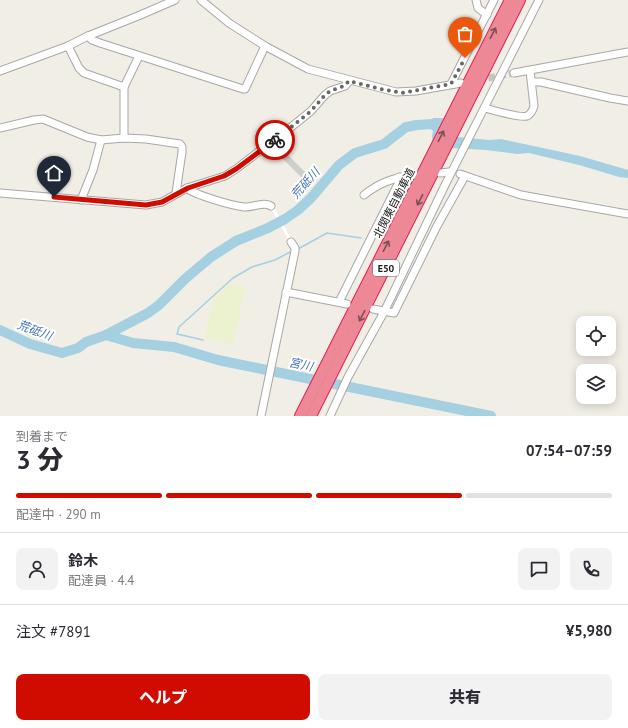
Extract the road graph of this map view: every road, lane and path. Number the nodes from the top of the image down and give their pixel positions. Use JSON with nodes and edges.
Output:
{"nodes":[{"id":1,"x":175,"y":0,"type":"edge"},
{"id":2,"x":201,"y":0,"type":"edge"},
{"id":3,"x":476,"y":0,"type":"edge"},
{"id":4,"x":494,"y":0,"type":"edge"},
{"id":5,"x":510,"y":0,"type":"edge"},
{"id":6,"x":520,"y":0,"type":"edge"},
{"id":7,"x":539,"y":0,"type":"edge"},
{"id":8,"x":487,"y":15,"type":"junction"},
{"id":9,"x":88,"y":36,"type":"junction"},
{"id":10,"x":68,"y":46,"type":"junction"},
{"id":11,"x":265,"y":46,"type":"junction"},
{"id":12,"x":628,"y":52,"type":"edge"},
{"id":13,"x":139,"y":56,"type":"junction"},
{"id":14,"x":0,"y":71,"type":"edge"},
{"id":15,"x":530,"y":71,"type":"junction"},
{"id":16,"x":514,"y":73,"type":"tunnel mouth"},
{"id":17,"x":349,"y":81,"type":"junction"},
{"id":18,"x":532,"y":82,"type":"junction"},
{"id":19,"x":461,"y":83,"type":"dead end"},
{"id":20,"x":451,"y":84,"type":"junction"},
{"id":21,"x":124,"y":87,"type":"junction"},
{"id":22,"x":628,"y":101,"type":"edge"},
{"id":23,"x":483,"y":110,"type":"junction"},
{"id":24,"x":0,"y":128,"type":"edge"},
{"id":25,"x":124,"y":138,"type":"junction"},
{"id":26,"x":101,"y":140,"type":"junction"},
{"id":27,"x":439,"y":169,"type":"junction"},
{"id":28,"x":448,"y":172,"type":"dead end"},
{"id":29,"x":414,"y":175,"type":"dead end"},
{"id":30,"x":399,"y":177,"type":"junction"},
{"id":31,"x":188,"y":188,"type":"junction"},
{"id":32,"x":0,"y":193,"type":"edge"},
{"id":33,"x":176,"y":193,"type":"junction"},
{"id":34,"x":364,"y":195,"type":"dead end"},
{"id":35,"x":81,"y":200,"type":"junction"},
{"id":36,"x":271,"y":206,"type":"dead end"},
{"id":37,"x":628,"y":214,"type":"edge"},
{"id":38,"x":291,"y":242,"type":"dead end"},
{"id":39,"x":286,"y":292,"type":"junction"},
{"id":40,"x":339,"y":302,"type":"junction"},
{"id":41,"x":347,"y":304,"type":"dead end"},
{"id":42,"x":373,"y":309,"type":"dead end"},
{"id":43,"x":384,"y":312,"type":"junction"},
{"id":44,"x":329,"y":369,"type":"junction"},
{"id":45,"x":316,"y":395,"type":"junction"},
{"id":46,"x":261,"y":416,"type":"edge"},
{"id":47,"x":300,"y":416,"type":"edge"},
{"id":48,"x":311,"y":416,"type":"edge"},
{"id":49,"x":330,"y":416,"type":"edge"}],
"edges":[{"from":1,"to":9,"type":"street"},
{"from":2,"to":11,"type":"street"},
{"from":3,"to":8,"type":"street"},
{"from":4,"to":8,"type":"street"},
{"from":44,"to":5,"type":"highway","name":"北関東自動車道","number":"E50","one_way":true},
{"from":6,"to":27,"type":"highway","name":"北関東自動車道","number":"E50"},
{"from":7,"to":23,"type":"street"},
{"from":8,"to":20,"type":"street"},
{"from":9,"to":10,"type":"street"},
{"from":9,"to":13,"type":"street"},
{"from":10,"to":14,"type":"street"},
{"from":10,"to":21,"type":"street"},
{"from":11,"to":13,"type":"street"},
{"from":11,"to":17,"type":"street"},
{"from":12,"to":15,"type":"street"},
{"from":13,"to":21,"type":"street"},
{"from":15,"to":16,"type":"street"},
{"from":15,"to":18,"type":"street"},
{"from":17,"to":20,"type":"street"},
{"from":17,"to":31,"type":"street"},
{"from":18,"to":22,"type":"street"},
{"from":18,"to":23,"type":"street"},
{"from":19,"to":20,"type":"street"},
{"from":21,"to":25,"type":"street"},
{"from":23,"to":43,"type":"street"},
{"from":24,"to":26,"type":"street"},
{"from":25,"to":26,"type":"street"},
{"from":25,"to":33,"type":"street"},
{"from":26,"to":35,"type":"street"},
{"from":27,"to":28,"type":"street"},
{"from":27,"to":44,"type":"highway","name":"北関東自動車道","number":"E50","one_way":true},
{"from":29,"to":30,"type":"street"},
{"from":30,"to":34,"type":"street"},
{"from":30,"to":40,"type":"street"},
{"from":31,"to":33,"type":"street"},
{"from":31,"to":36,"type":"street"},
{"from":32,"to":35,"type":"street"},
{"from":33,"to":35,"type":"street"},
{"from":37,"to":43,"type":"street"},
{"from":38,"to":39,"type":"street"},
{"from":39,"to":40,"type":"street"},
{"from":39,"to":46,"type":"street"},
{"from":40,"to":41,"type":"street"},
{"from":42,"to":43,"type":"street"},
{"from":43,"to":49,"type":"street"},
{"from":44,"to":45,"type":"highway","name":"北関東自動車道","number":"E50"},
{"from":45,"to":47,"type":"highway","name":"北関東自動車道","number":"E50"},
{"from":45,"to":48,"type":"highway","name":"北関東自動車道","number":"E50"}]}
